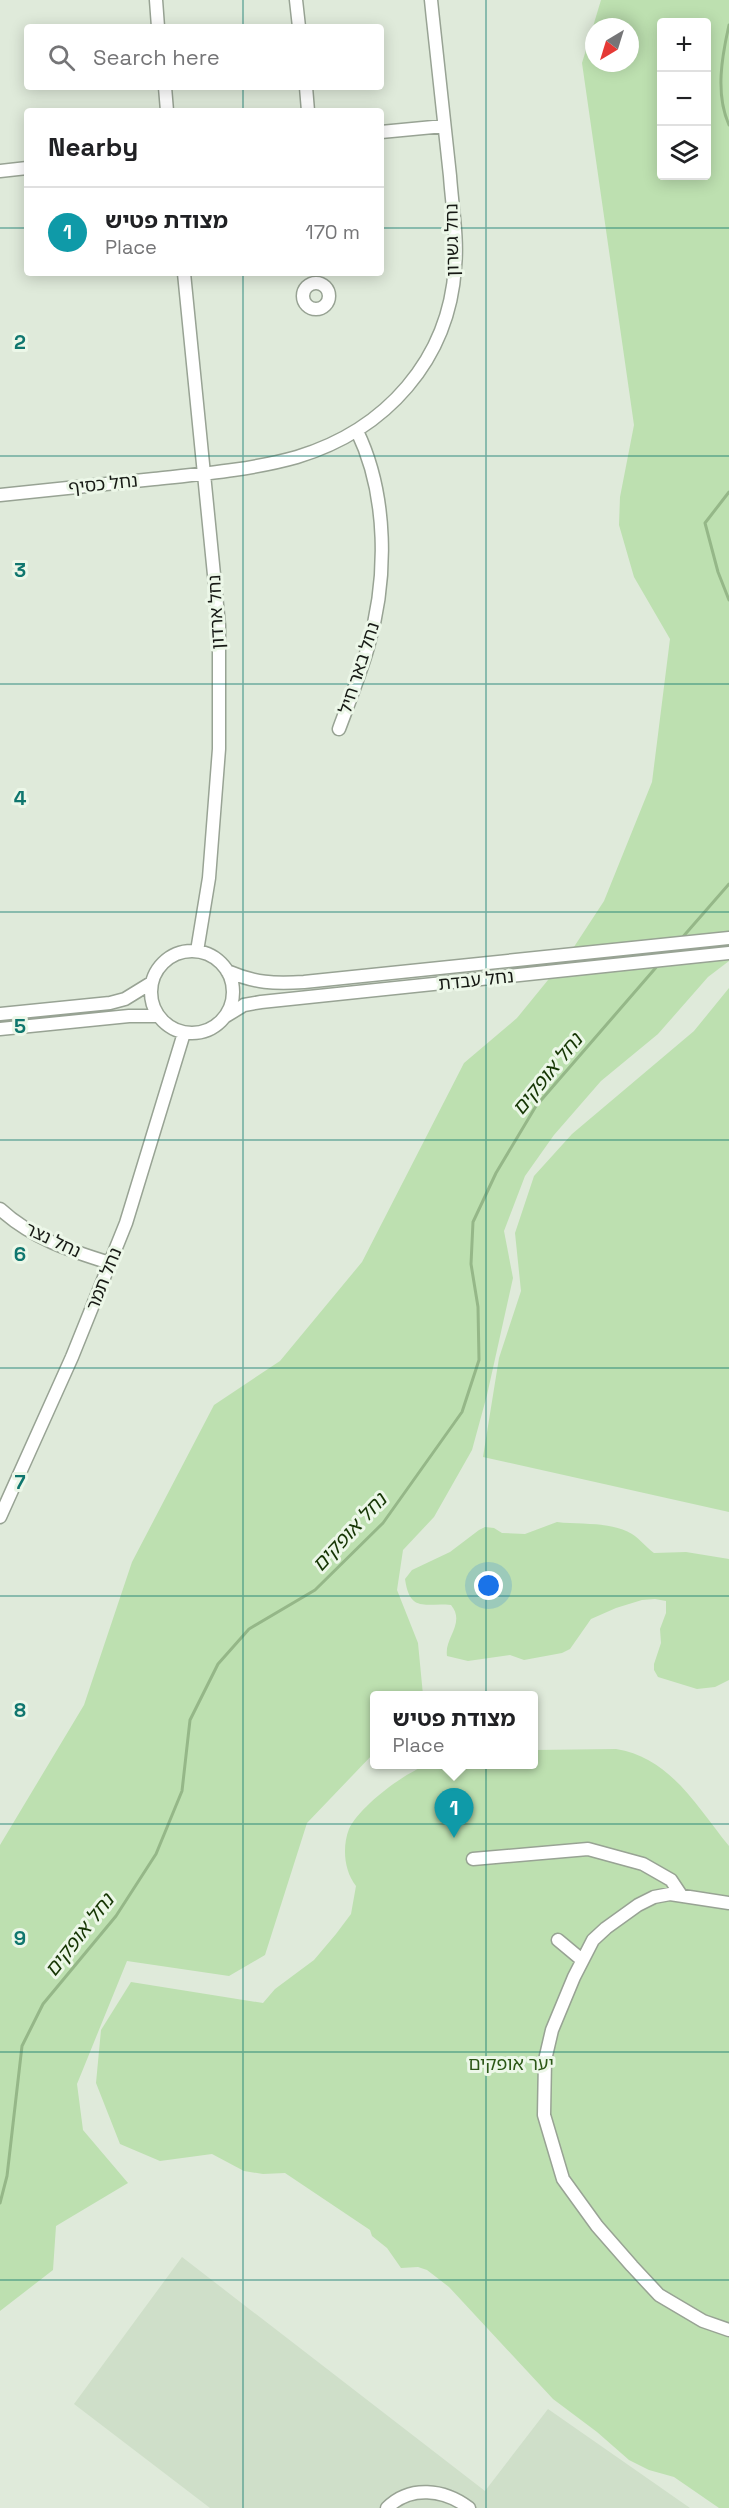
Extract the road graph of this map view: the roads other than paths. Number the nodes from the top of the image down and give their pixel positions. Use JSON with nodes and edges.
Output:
{"nodes":[{"id":1,"x":156,"y":0,"type":"edge"},
{"id":2,"x":296,"y":0,"type":"edge"},
{"id":3,"x":431,"y":0,"type":"edge"},
{"id":4,"x":159,"y":24,"type":"edge"},
{"id":5,"x":299,"y":24,"type":"edge"},
{"id":6,"x":165,"y":90,"type":"edge"},
{"id":7,"x":306,"y":90,"type":"edge"},
{"id":8,"x":167,"y":108,"type":"edge"},
{"id":9,"x":308,"y":108,"type":"edge"},
{"id":10,"x":444,"y":126,"type":"junction"},
{"id":11,"x":384,"y":132,"type":"edge"},
{"id":12,"x":24,"y":168,"type":"edge"},
{"id":13,"x":0,"y":171,"type":"edge"},
{"id":14,"x":184,"y":276,"type":"edge"},
{"id":15,"x":357,"y":431,"type":"junction"},
{"id":16,"x":205,"y":473,"type":"junction"},
{"id":17,"x":0,"y":495,"type":"edge"},
{"id":18,"x":339,"y":729,"type":"dead end"},
{"id":19,"x":729,"y":938,"type":"edge"},
{"id":20,"x":197,"y":951,"type":"junction"},
{"id":21,"x":729,"y":953,"type":"edge"},
{"id":22,"x":227,"y":971,"type":"junction"},
{"id":23,"x":151,"y":983,"type":"junction"},
{"id":24,"x":0,"y":1014,"type":"edge"},
{"id":25,"x":158,"y":1016,"type":"junction"},
{"id":26,"x":226,"y":1016,"type":"junction"},
{"id":27,"x":0,"y":1029,"type":"edge"},
{"id":28,"x":184,"y":1033,"type":"junction"},
{"id":29,"x":0,"y":1209,"type":"edge"},
{"id":30,"x":110,"y":1263,"type":"junction"},
{"id":31,"x":0,"y":1517,"type":"edge"},
{"id":32,"x":473,"y":1859,"type":"dead end"},
{"id":33,"x":681,"y":1895,"type":"junction"},
{"id":34,"x":729,"y":1903,"type":"edge"},
{"id":35,"x":558,"y":1940,"type":"dead end"},
{"id":36,"x":582,"y":1960,"type":"junction"},
{"id":37,"x":729,"y":2330,"type":"edge"},
{"id":38,"x":387,"y":2508,"type":"edge"},
{"id":39,"x":469,"y":2508,"type":"edge"}],
"edges":[{"from":1,"to":4,"type":"street"},
{"from":2,"to":5,"type":"street"},
{"from":3,"to":10,"type":"street","name":"נחל גשרון"},
{"from":6,"to":8,"type":"street"},
{"from":7,"to":9,"type":"street"},
{"from":10,"to":11,"type":"street"},
{"from":10,"to":15,"type":"street","name":"נחל גשרון"},
{"from":12,"to":13,"type":"street"},
{"from":14,"to":16,"type":"street","name":"נחל ארדון"},
{"from":15,"to":16,"type":"street","name":"נחל גשרון"},
{"from":15,"to":18,"type":"street","name":"נחל באר חיל"},
{"from":16,"to":17,"type":"street","name":"נחל כסיף"},
{"from":16,"to":20,"type":"street","name":"נחל ארדון"},
{"from":19,"to":22,"type":"street","name":"נחל עבדת"},
{"from":20,"to":22,"type":"street"},
{"from":20,"to":23,"type":"street"},
{"from":21,"to":26,"type":"street","name":"נחל עבדת"},
{"from":22,"to":26,"type":"street"},
{"from":23,"to":24,"type":"street"},
{"from":23,"to":25,"type":"street"},
{"from":25,"to":27,"type":"street"},
{"from":25,"to":28,"type":"street"},
{"from":26,"to":28,"type":"street"},
{"from":28,"to":30,"type":"street","name":"נחל תמר"},
{"from":29,"to":30,"type":"street","name":"נחל נצר"},
{"from":30,"to":31,"type":"street","name":"נחל תמר"},
{"from":32,"to":33,"type":"street"},
{"from":33,"to":34,"type":"street"},
{"from":33,"to":36,"type":"street"},
{"from":35,"to":36,"type":"street"},
{"from":36,"to":37,"type":"street"},
{"from":38,"to":39,"type":"street"}]}
